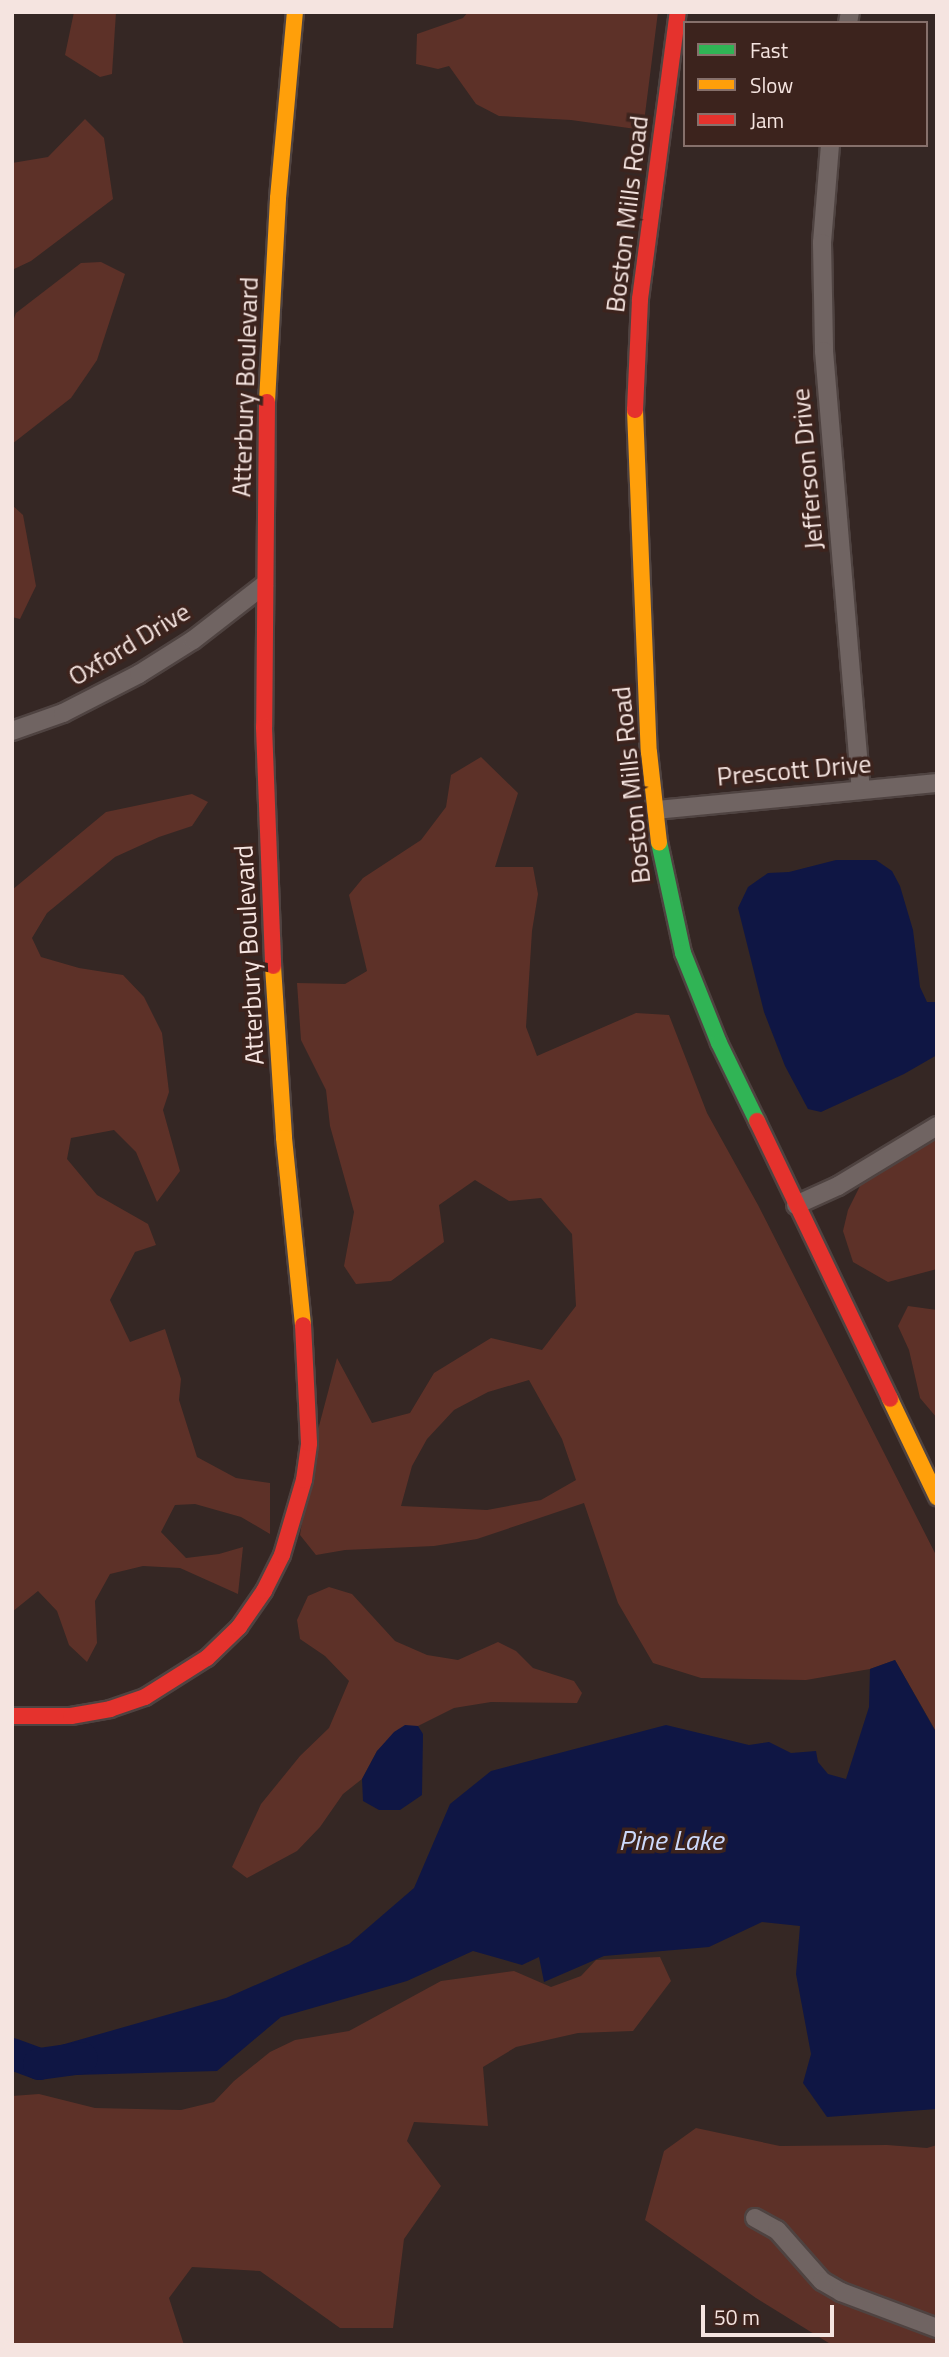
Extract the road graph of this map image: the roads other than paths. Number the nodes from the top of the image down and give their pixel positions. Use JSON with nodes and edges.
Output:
{"nodes":[{"id":1,"x":295,"y":12,"type":"edge"},
{"id":2,"x":678,"y":12,"type":"edge"},
{"id":3,"x":830,"y":147,"type":"edge"},
{"id":4,"x":264,"y":585,"type":"junction"},
{"id":5,"x":12,"y":731,"type":"edge"},
{"id":6,"x":937,"y":783,"type":"edge"},
{"id":7,"x":861,"y":789,"type":"junction"},
{"id":8,"x":656,"y":810,"type":"junction"},
{"id":9,"x":937,"y":1126,"type":"edge"},
{"id":10,"x":796,"y":1205,"type":"junction"},
{"id":11,"x":937,"y":1497,"type":"edge"},
{"id":12,"x":12,"y":1716,"type":"edge"},
{"id":13,"x":755,"y":2218,"type":"dead end"},
{"id":14,"x":937,"y":2328,"type":"edge"}],
"edges":[{"from":1,"to":4,"type":"street","name":"Atterbury Boulevard"},
{"from":2,"to":8,"type":"street","name":"Boston Mills Road"},
{"from":3,"to":7,"type":"street","name":"Jefferson Drive"},
{"from":4,"to":5,"type":"street","name":"Oxford Drive"},
{"from":4,"to":12,"type":"street","name":"Atterbury Boulevard"},
{"from":6,"to":7,"type":"street","name":"Prescott Drive"},
{"from":7,"to":8,"type":"street","name":"Prescott Drive"},
{"from":8,"to":10,"type":"street","name":"Boston Mills Road"},
{"from":9,"to":10,"type":"street"},
{"from":10,"to":11,"type":"street","name":"Boston Mills Road"},
{"from":13,"to":14,"type":"street"}]}
